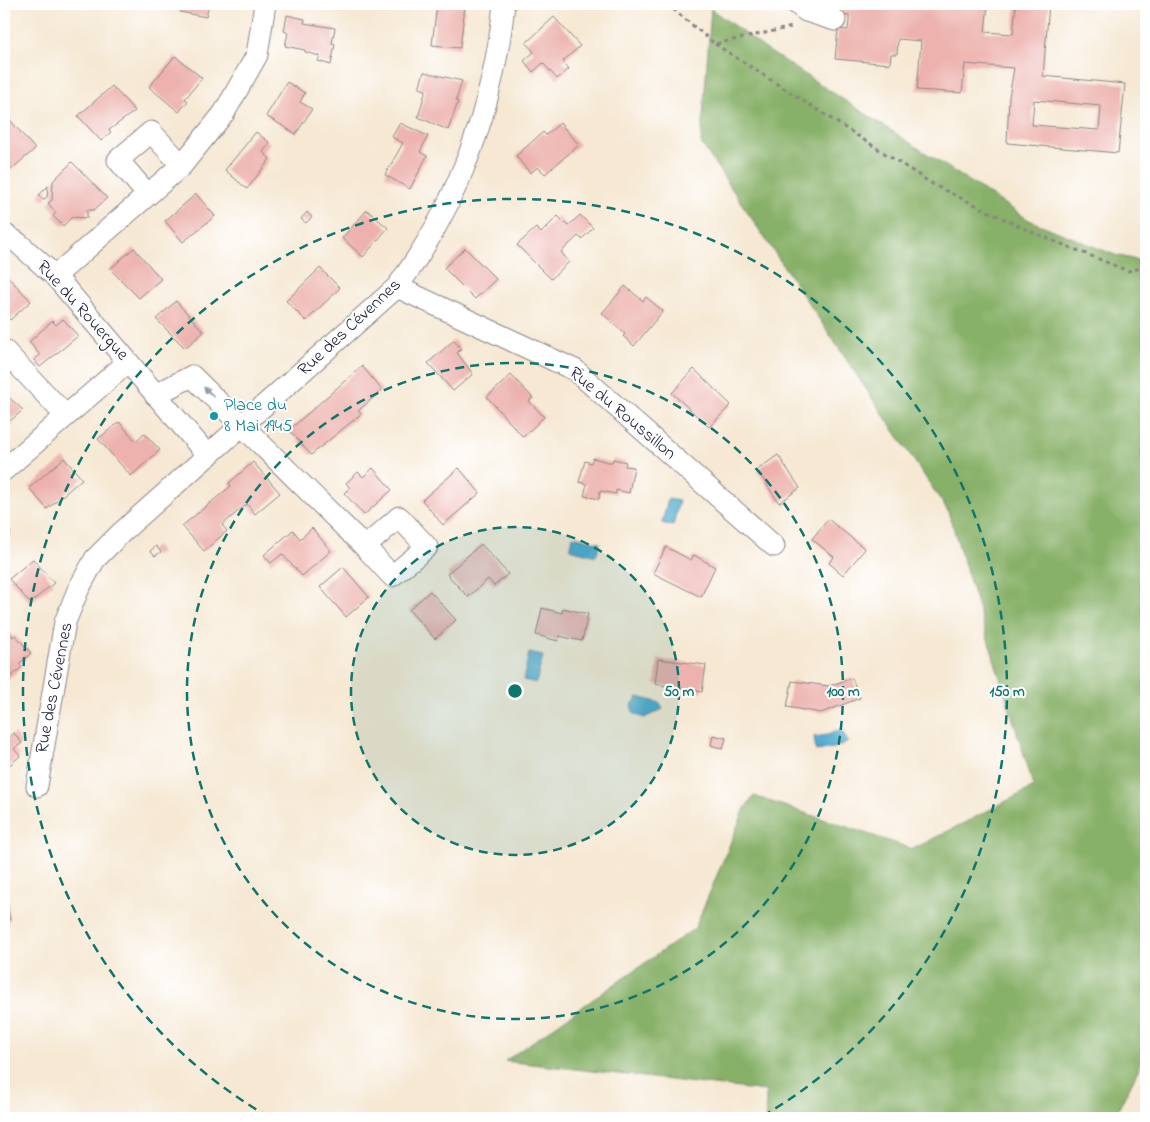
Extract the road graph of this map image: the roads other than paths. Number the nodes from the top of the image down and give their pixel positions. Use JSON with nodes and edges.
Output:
{"nodes":[{"id":1,"x":265,"y":4,"type":"edge"},
{"id":2,"x":504,"y":4,"type":"edge"},
{"id":3,"x":802,"y":8,"type":"edge"},
{"id":4,"x":835,"y":20,"type":"dead end"},
{"id":5,"x":182,"y":165,"type":"junction"},
{"id":6,"x":148,"y":194,"type":"junction"},
{"id":7,"x":4,"y":234,"type":"edge"},
{"id":8,"x":55,"y":276,"type":"junction"},
{"id":9,"x":397,"y":287,"type":"junction"},
{"id":10,"x":4,"y":350,"type":"edge"},
{"id":11,"x":128,"y":362,"type":"junction"},
{"id":12,"x":154,"y":395,"type":"junction"},
{"id":13,"x":66,"y":416,"type":"junction"},
{"id":14,"x":244,"y":426,"type":"junction"},
{"id":15,"x":208,"y":456,"type":"junction"},
{"id":16,"x":4,"y":470,"type":"edge"},
{"id":17,"x":774,"y":546,"type":"dead end"},
{"id":18,"x":366,"y":547,"type":"dead end"},
{"id":19,"x":37,"y":786,"type":"dead end"}],
"edges":[{"from":1,"to":5,"type":"street"},
{"from":2,"to":9,"type":"street","name":"Rue des Cévennes"},
{"from":3,"to":4,"type":"street"},
{"from":5,"to":6,"type":"street"},
{"from":5,"to":6,"type":"street"},
{"from":6,"to":8,"type":"street"},
{"from":7,"to":8,"type":"street","name":"Rue du Rouergue"},
{"from":8,"to":11,"type":"street","name":"Rue du Rouergue"},
{"from":9,"to":14,"type":"street","name":"Rue des Cévennes"},
{"from":9,"to":17,"type":"street","name":"Rue du Roussillon"},
{"from":10,"to":13,"type":"street"},
{"from":11,"to":12,"type":"street","name":"Rue du Rouergue"},
{"from":11,"to":13,"type":"street"},
{"from":14,"to":12,"type":"street","one_way":true},
{"from":12,"to":15,"type":"street","name":"Rue du Rouergue"},
{"from":13,"to":16,"type":"street"},
{"from":14,"to":15,"type":"street","name":"Rue des Cévennes"},
{"from":14,"to":18,"type":"street"},
{"from":15,"to":19,"type":"street","name":"Rue des Cévennes"}]}
